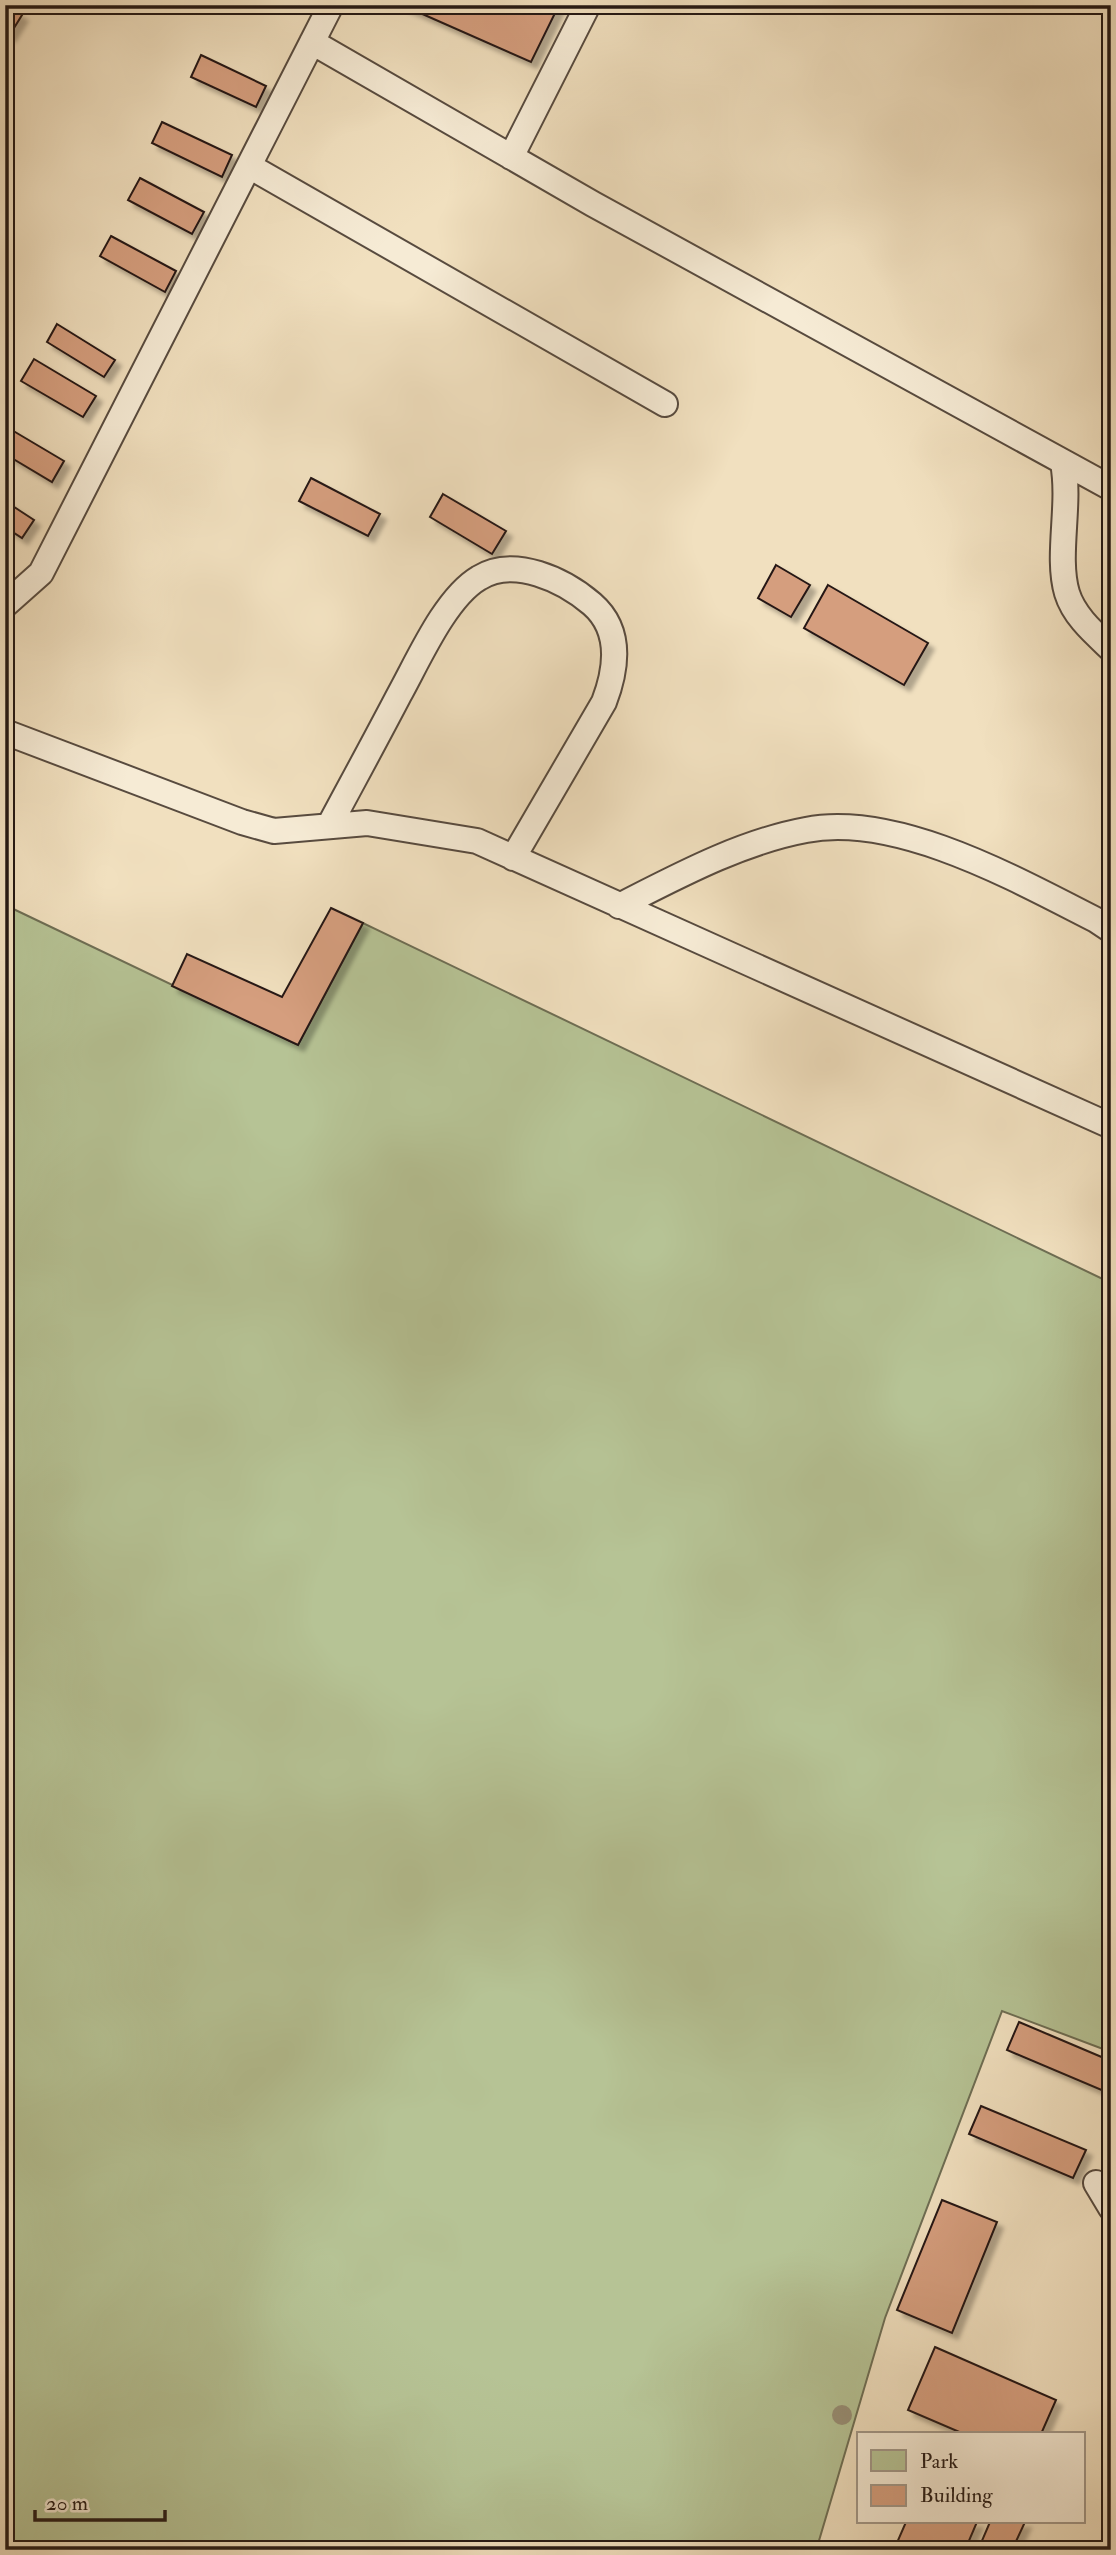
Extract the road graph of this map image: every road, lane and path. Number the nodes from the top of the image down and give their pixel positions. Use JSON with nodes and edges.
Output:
{"nodes":[{"id":1,"x":331,"y":5,"type":"edge"},
{"id":2,"x":588,"y":5,"type":"edge"},
{"id":3,"x":312,"y":42,"type":"junction"},
{"id":4,"x":511,"y":157,"type":"junction"},
{"id":5,"x":249,"y":166,"type":"junction"},
{"id":6,"x":665,"y":404,"type":"dead end"},
{"id":7,"x":1063,"y":463,"type":"junction"},
{"id":8,"x":1111,"y":488,"type":"edge"},
{"id":9,"x":5,"y":605,"type":"edge"},
{"id":10,"x":1111,"y":649,"type":"edge"},
{"id":11,"x":5,"y":732,"type":"edge"},
{"id":12,"x":329,"y":826,"type":"junction"},
{"id":13,"x":513,"y":858,"type":"junction"},
{"id":14,"x":619,"y":906,"type":"junction"},
{"id":15,"x":1111,"y":930,"type":"edge"},
{"id":16,"x":1111,"y":1126,"type":"edge"},
{"id":17,"x":1096,"y":2183,"type":"dead end"},
{"id":18,"x":1111,"y":2208,"type":"edge"}],
"edges":[{"from":1,"to":3,"type":"lane"},
{"from":2,"to":4,"type":"lane"},
{"from":3,"to":4,"type":"lane"},
{"from":3,"to":5,"type":"lane"},
{"from":4,"to":7,"type":"lane"},
{"from":5,"to":6,"type":"lane"},
{"from":5,"to":9,"type":"lane"},
{"from":7,"to":8,"type":"lane"},
{"from":7,"to":10,"type":"lane"},
{"from":11,"to":12,"type":"lane"},
{"from":12,"to":13,"type":"lane"},
{"from":12,"to":13,"type":"lane"},
{"from":13,"to":14,"type":"lane"},
{"from":14,"to":15,"type":"lane"},
{"from":14,"to":16,"type":"lane"},
{"from":17,"to":18,"type":"lane"}]}
